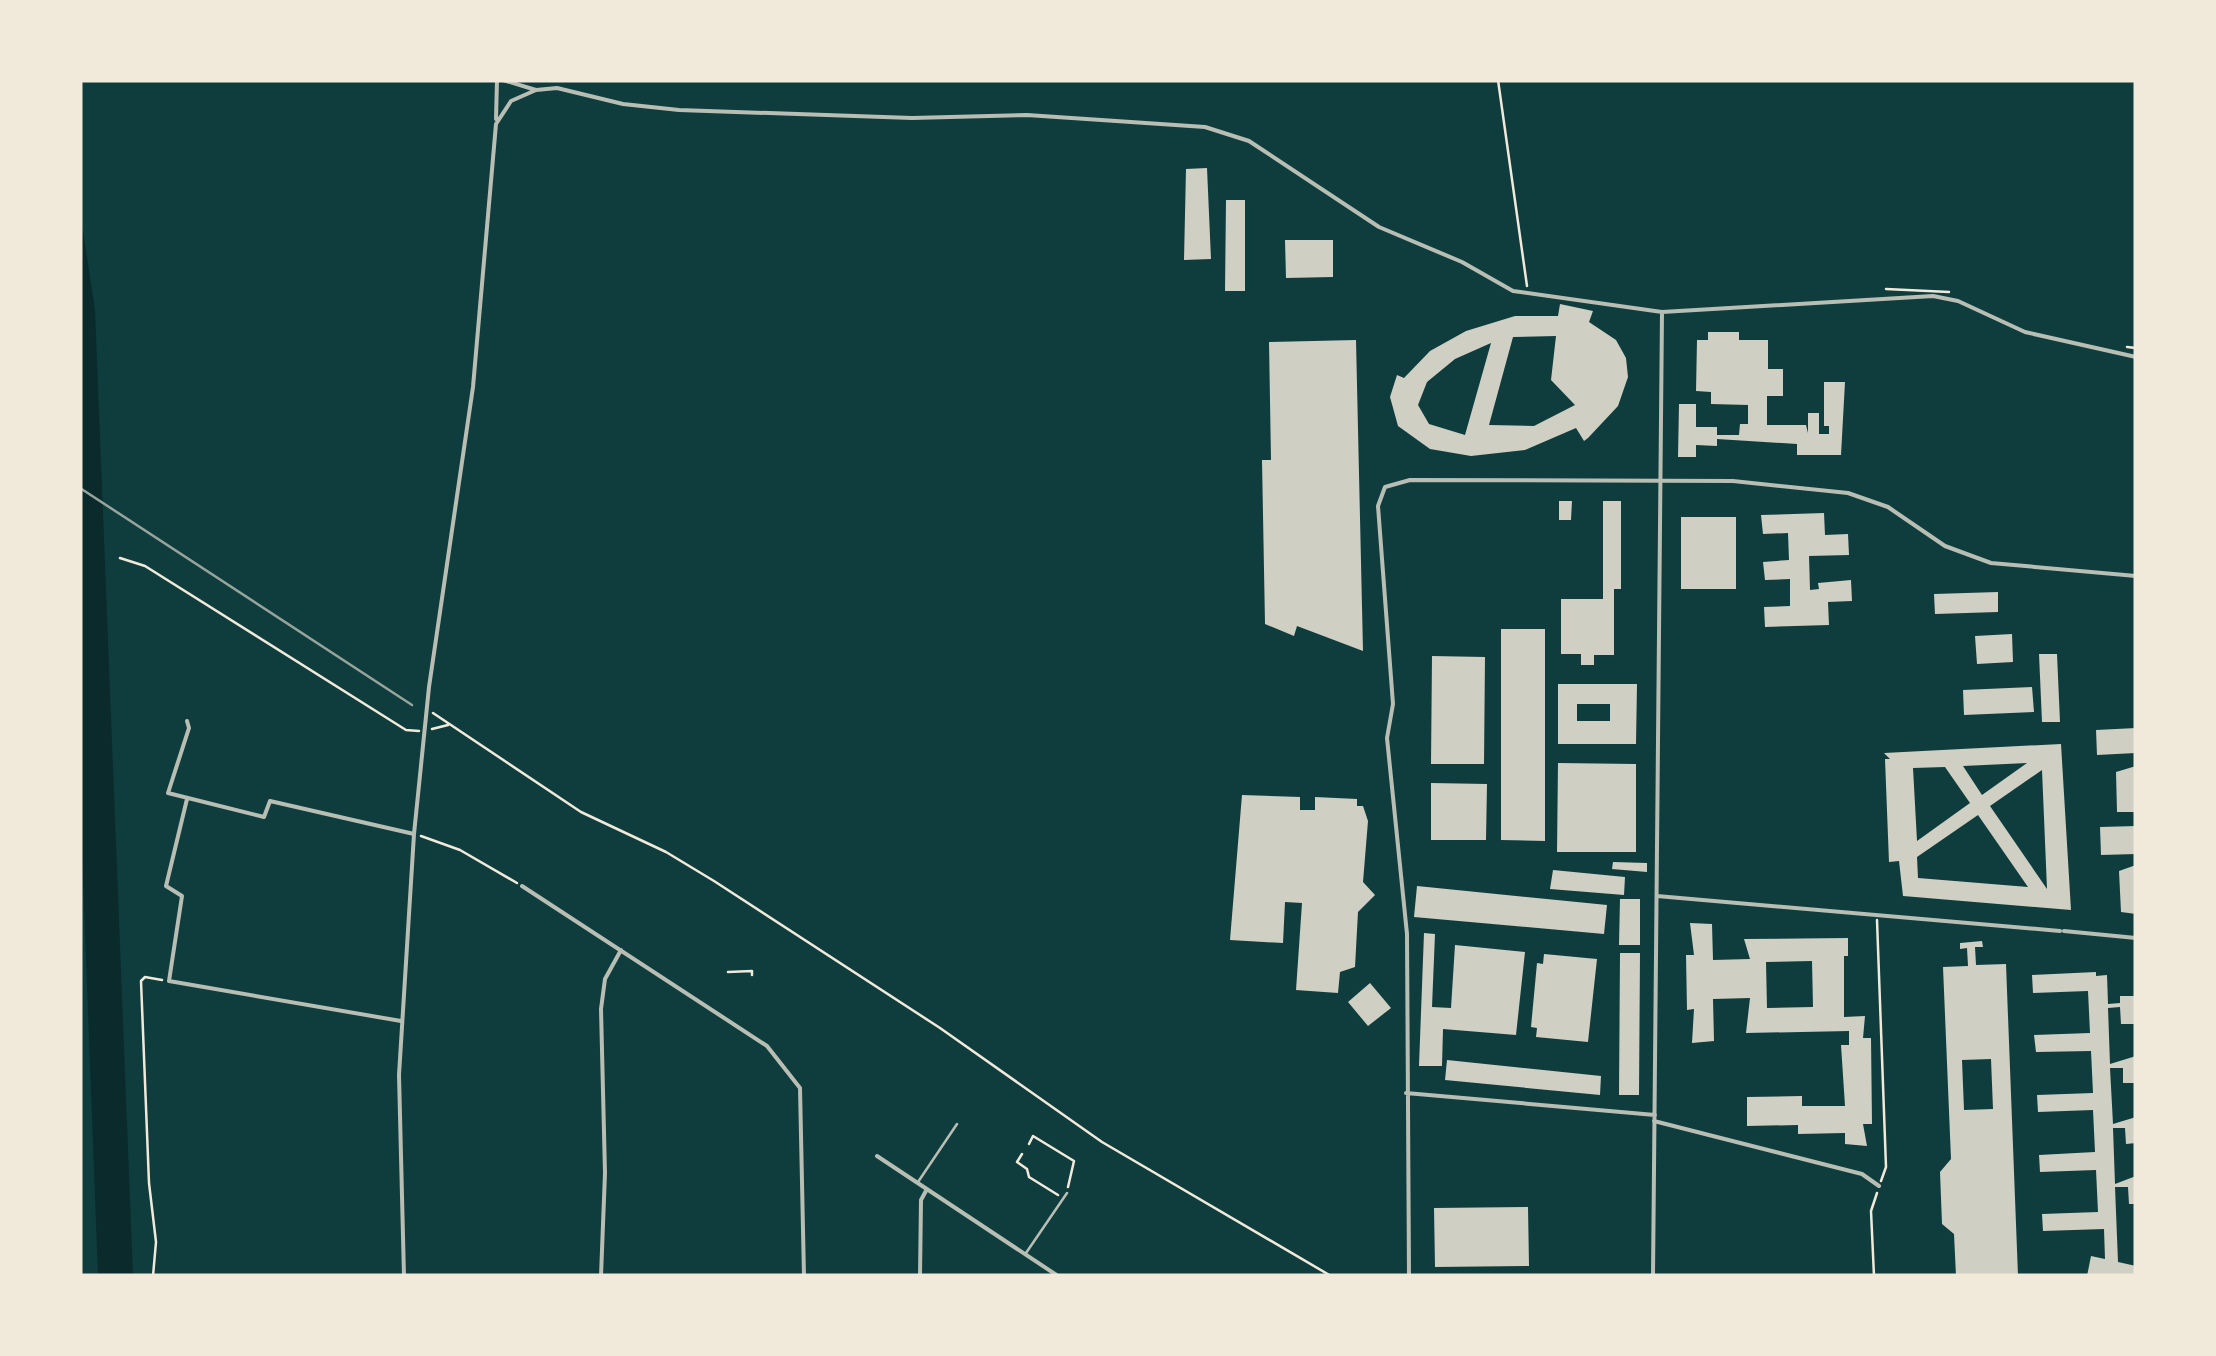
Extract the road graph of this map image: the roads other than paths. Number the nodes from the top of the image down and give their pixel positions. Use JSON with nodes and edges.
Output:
{"nodes":[{"id":1,"x":500,"y":80,"type":"edge"},
{"id":2,"x":560,"y":80,"type":"edge"},
{"id":3,"x":557,"y":88,"type":"junction"},
{"id":4,"x":536,"y":90,"type":"junction"},
{"id":5,"x":496,"y":124,"type":"junction"},
{"id":6,"x":1662,"y":312,"type":"junction"},
{"id":7,"x":2136,"y":357,"type":"edge"},
{"id":8,"x":1659,"y":481,"type":"junction"},
{"id":9,"x":2136,"y":576,"type":"edge"},
{"id":10,"x":188,"y":721,"type":"dead end"},
{"id":11,"x":187,"y":799,"type":"junction"},
{"id":12,"x":417,"y":835,"type":"junction"},
{"id":13,"x":522,"y":886,"type":"road end"},
{"id":14,"x":1657,"y":896,"type":"junction"},
{"id":15,"x":2136,"y":938,"type":"edge"},
{"id":16,"x":620,"y":950,"type":"junction"},
{"id":17,"x":402,"y":1022,"type":"junction"},
{"id":18,"x":1406,"y":1093,"type":"junction"},
{"id":19,"x":1654,"y":1118,"type":"junction"},
{"id":20,"x":957,"y":1124,"type":"dead end"},
{"id":21,"x":877,"y":1156,"type":"dead end"},
{"id":22,"x":918,"y":1183,"type":"junction"},
{"id":23,"x":1879,"y":1186,"type":"road end"},
{"id":24,"x":926,"y":1189,"type":"junction"},
{"id":25,"x":1067,"y":1193,"type":"road end"},
{"id":26,"x":1026,"y":1254,"type":"junction"},
{"id":27,"x":404,"y":1276,"type":"edge"},
{"id":28,"x":602,"y":1276,"type":"edge"},
{"id":29,"x":804,"y":1276,"type":"edge"},
{"id":30,"x":920,"y":1276,"type":"edge"},
{"id":31,"x":1058,"y":1276,"type":"edge"},
{"id":32,"x":1409,"y":1276,"type":"edge"},
{"id":33,"x":1653,"y":1276,"type":"edge"}],
"edges":[{"from":1,"to":4,"type":"street"},
{"from":1,"to":5,"type":"street"},
{"from":2,"to":3,"type":"street"},
{"from":3,"to":4,"type":"street"},
{"from":3,"to":6,"type":"street"},
{"from":4,"to":5,"type":"street"},
{"from":5,"to":12,"type":"street"},
{"from":6,"to":7,"type":"street"},
{"from":6,"to":8,"type":"street"},
{"from":8,"to":9,"type":"street"},
{"from":8,"to":14,"type":"street"},
{"from":8,"to":18,"type":"street"},
{"from":10,"to":11,"type":"street"},
{"from":11,"to":12,"type":"street"},
{"from":11,"to":17,"type":"street"},
{"from":12,"to":17,"type":"street"},
{"from":13,"to":16,"type":"street"},
{"from":14,"to":15,"type":"street"},
{"from":14,"to":19,"type":"street"},
{"from":16,"to":28,"type":"street"},
{"from":16,"to":29,"type":"street"},
{"from":17,"to":27,"type":"street"},
{"from":18,"to":19,"type":"street"},
{"from":18,"to":32,"type":"street"},
{"from":19,"to":23,"type":"street"},
{"from":19,"to":33,"type":"street"},
{"from":20,"to":22,"type":"lane"},
{"from":21,"to":22,"type":"street"},
{"from":22,"to":24,"type":"street"},
{"from":24,"to":26,"type":"street"},
{"from":24,"to":30,"type":"street"},
{"from":25,"to":26,"type":"lane"},
{"from":26,"to":31,"type":"street"}]}
